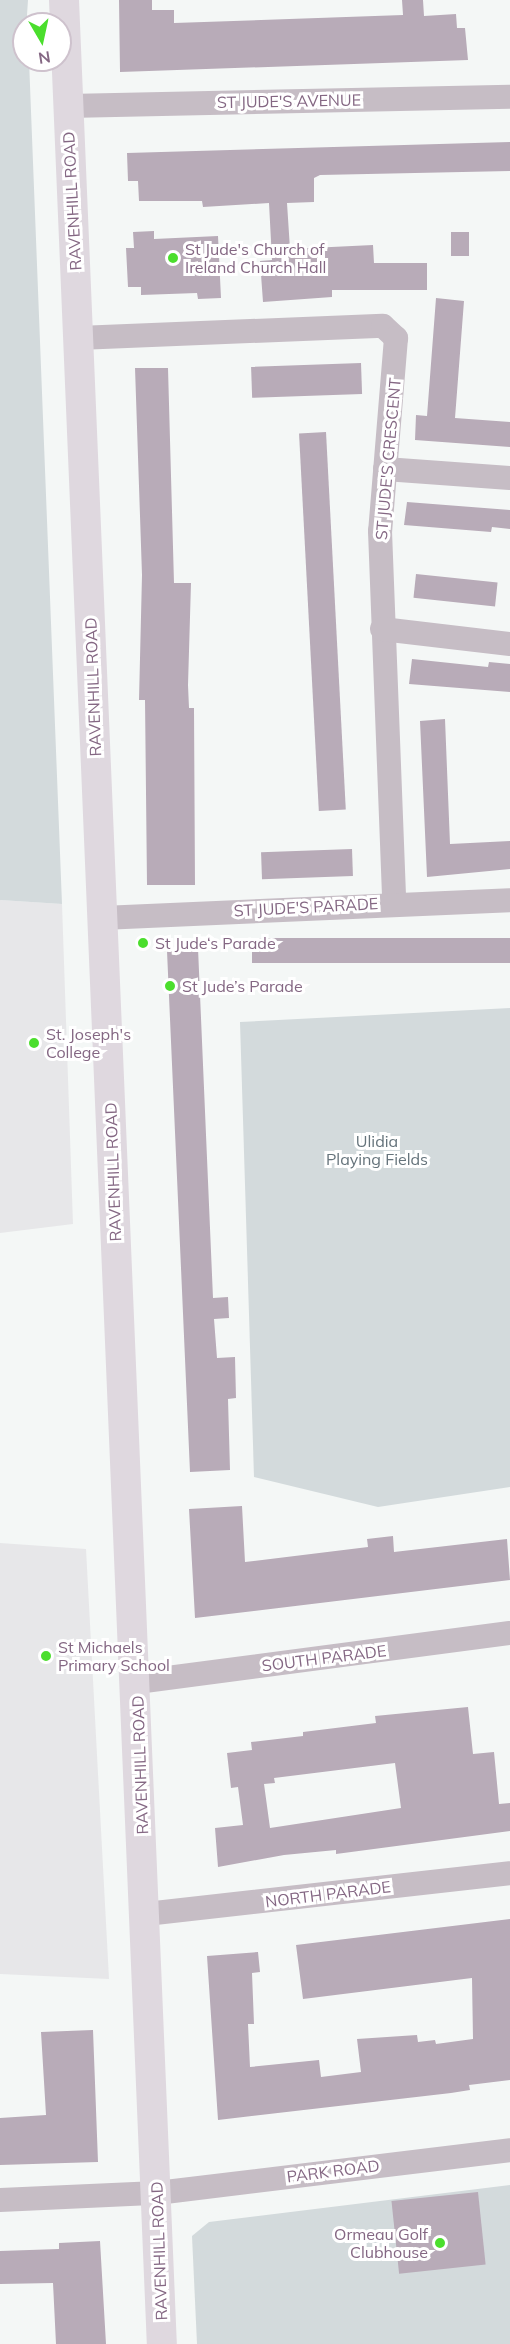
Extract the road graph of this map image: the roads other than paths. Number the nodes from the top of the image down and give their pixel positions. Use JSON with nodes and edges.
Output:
{"nodes":[{"id":1,"x":64,"y":0,"type":"edge"},
{"id":2,"x":510,"y":97,"type":"edge"},
{"id":3,"x":68,"y":106,"type":"junction"},
{"id":4,"x":78,"y":338,"type":"junction"},
{"id":5,"x":386,"y":469,"type":"junction"},
{"id":6,"x":510,"y":478,"type":"edge"},
{"id":7,"x":382,"y":628,"type":"junction"},
{"id":8,"x":510,"y":644,"type":"edge"},
{"id":9,"x":510,"y":900,"type":"edge"},
{"id":10,"x":394,"y":903,"type":"junction"},
{"id":11,"x":102,"y":918,"type":"junction"},
{"id":12,"x":510,"y":1633,"type":"edge"},
{"id":13,"x":137,"y":1682,"type":"junction"},
{"id":14,"x":510,"y":1873,"type":"edge"},
{"id":15,"x":146,"y":1914,"type":"junction"},
{"id":16,"x":510,"y":2150,"type":"edge"},
{"id":17,"x":157,"y":2193,"type":"junction"},
{"id":18,"x":0,"y":2200,"type":"edge"},
{"id":19,"x":162,"y":2344,"type":"edge"}],
"edges":[{"from":1,"to":3,"type":"main road","name":"RAVENHILL ROAD"},
{"from":2,"to":3,"type":"street","name":"ST JUDE'S AVENUE"},
{"from":3,"to":4,"type":"main road","name":"RAVENHILL ROAD"},
{"from":4,"to":5,"type":"street","name":"ST JUDE'S CRESCENT"},
{"from":4,"to":11,"type":"main road","name":"RAVENHILL ROAD"},
{"from":5,"to":6,"type":"street"},
{"from":5,"to":7,"type":"street","name":"ST JUDE'S CRESCENT"},
{"from":7,"to":8,"type":"street"},
{"from":7,"to":10,"type":"street","name":"ST JUDE'S CRESCENT"},
{"from":9,"to":10,"type":"street","name":"ST JUDE'S PARADE"},
{"from":10,"to":11,"type":"street","name":"ST JUDE'S PARADE"},
{"from":11,"to":13,"type":"main road","name":"RAVENHILL ROAD"},
{"from":12,"to":13,"type":"street","name":"SOUTH PARADE"},
{"from":13,"to":15,"type":"main road","name":"RAVENHILL ROAD"},
{"from":14,"to":15,"type":"street","name":"NORTH PARADE"},
{"from":15,"to":17,"type":"main road","name":"RAVENHILL ROAD"},
{"from":16,"to":17,"type":"street","name":"PARK ROAD"},
{"from":17,"to":18,"type":"street","name":"PARK ROAD"},
{"from":17,"to":19,"type":"main road","name":"RAVENHILL ROAD"}]}
